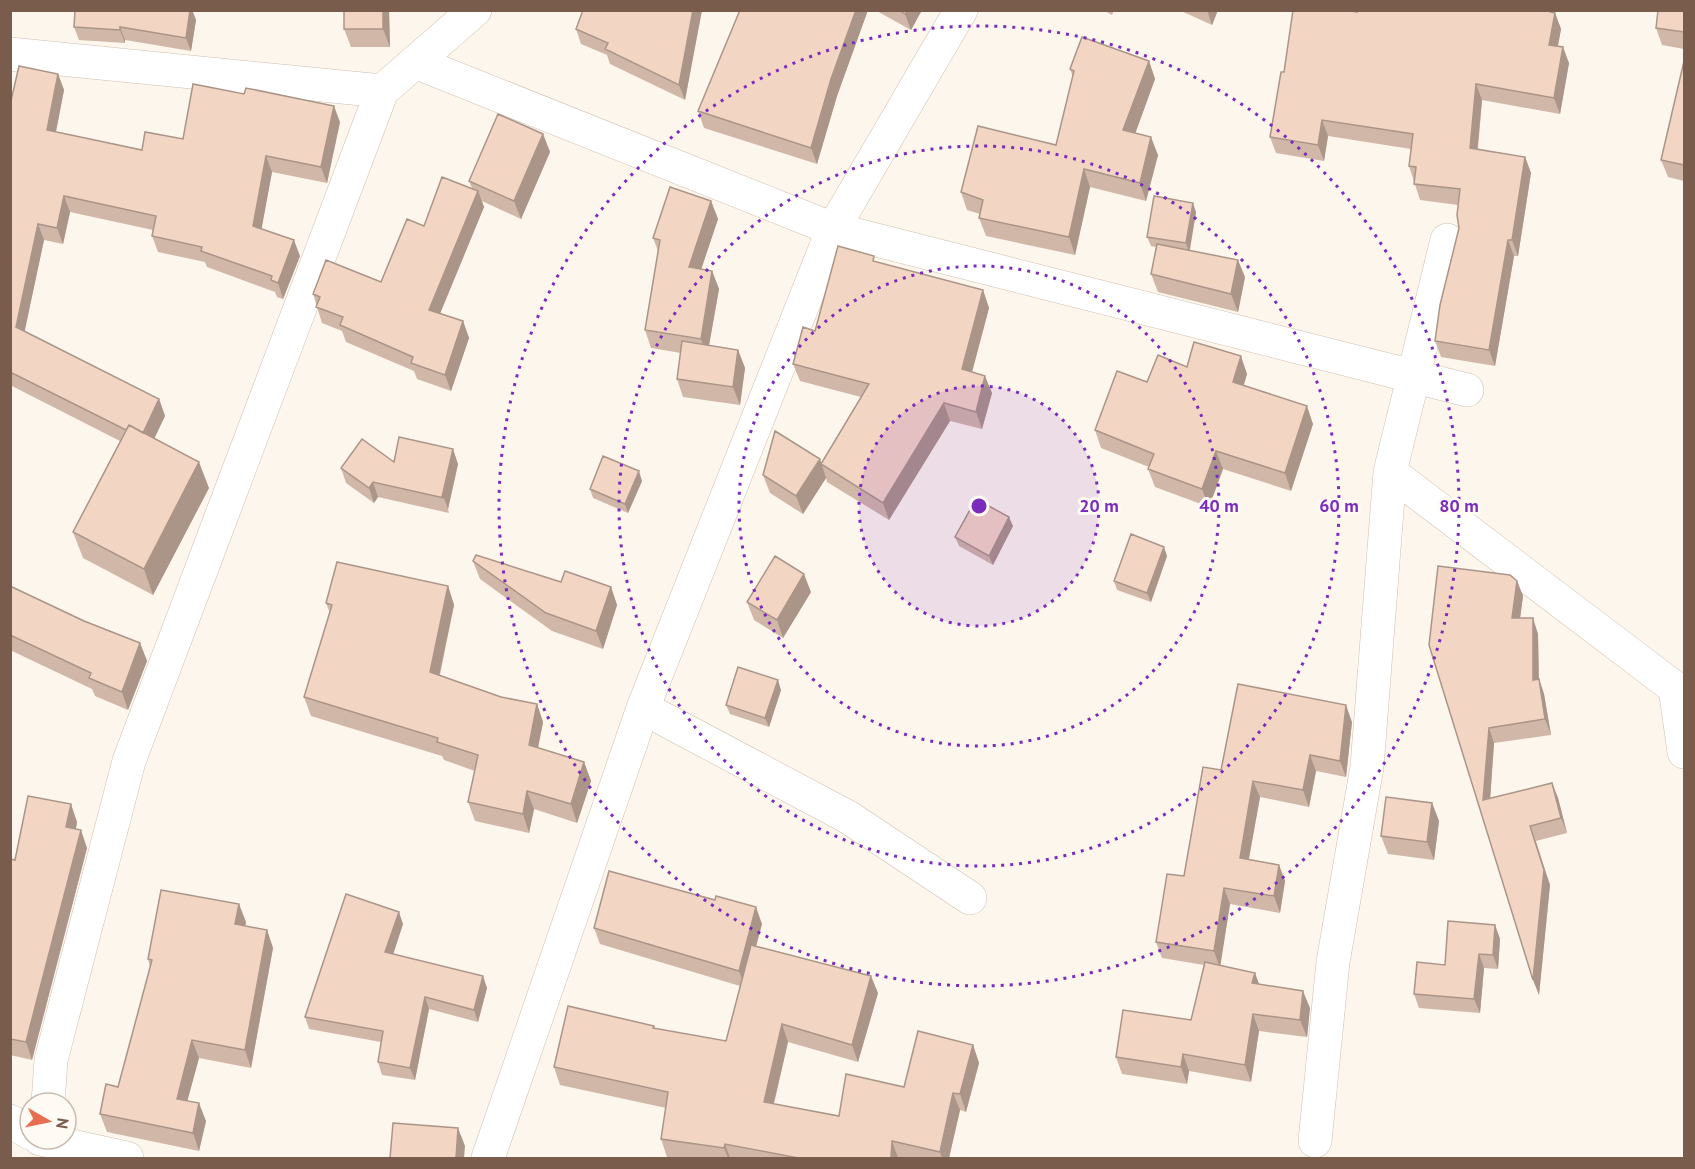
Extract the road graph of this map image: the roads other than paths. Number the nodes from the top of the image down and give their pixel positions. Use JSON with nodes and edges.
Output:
{"nodes":[{"id":1,"x":476,"y":10,"type":"edge"},
{"id":2,"x":960,"y":10,"type":"edge"},
{"id":3,"x":10,"y":54,"type":"edge"},
{"id":4,"x":415,"y":62,"type":"junction"},
{"id":5,"x":382,"y":91,"type":"junction"},
{"id":6,"x":833,"y":229,"type":"junction"},
{"id":7,"x":1447,"y":240,"type":"dead end"},
{"id":8,"x":1416,"y":377,"type":"junction"},
{"id":9,"x":1467,"y":390,"type":"dead end"},
{"id":10,"x":1390,"y":472,"type":"junction"},
{"id":11,"x":643,"y":708,"type":"junction"},
{"id":12,"x":1684,"y":752,"type":"edge"},
{"id":13,"x":970,"y":898,"type":"dead end"},
{"id":14,"x":49,"y":1091,"type":"edge"},
{"id":15,"x":1315,"y":1141,"type":"dead end"},
{"id":16,"x":78,"y":1149,"type":"edge"},
{"id":17,"x":127,"y":1158,"type":"edge"},
{"id":18,"x":488,"y":1158,"type":"edge"}],
"edges":[{"from":1,"to":4,"type":"street"},
{"from":2,"to":6,"type":"street"},
{"from":3,"to":5,"type":"street"},
{"from":4,"to":5,"type":"street"},
{"from":4,"to":6,"type":"street"},
{"from":5,"to":14,"type":"street"},
{"from":6,"to":8,"type":"street"},
{"from":6,"to":11,"type":"street"},
{"from":7,"to":8,"type":"street"},
{"from":8,"to":9,"type":"street"},
{"from":8,"to":10,"type":"street"},
{"from":10,"to":12,"type":"street"},
{"from":10,"to":15,"type":"street"},
{"from":11,"to":13,"type":"street"},
{"from":11,"to":18,"type":"street"},
{"from":16,"to":17,"type":"street"}]}
